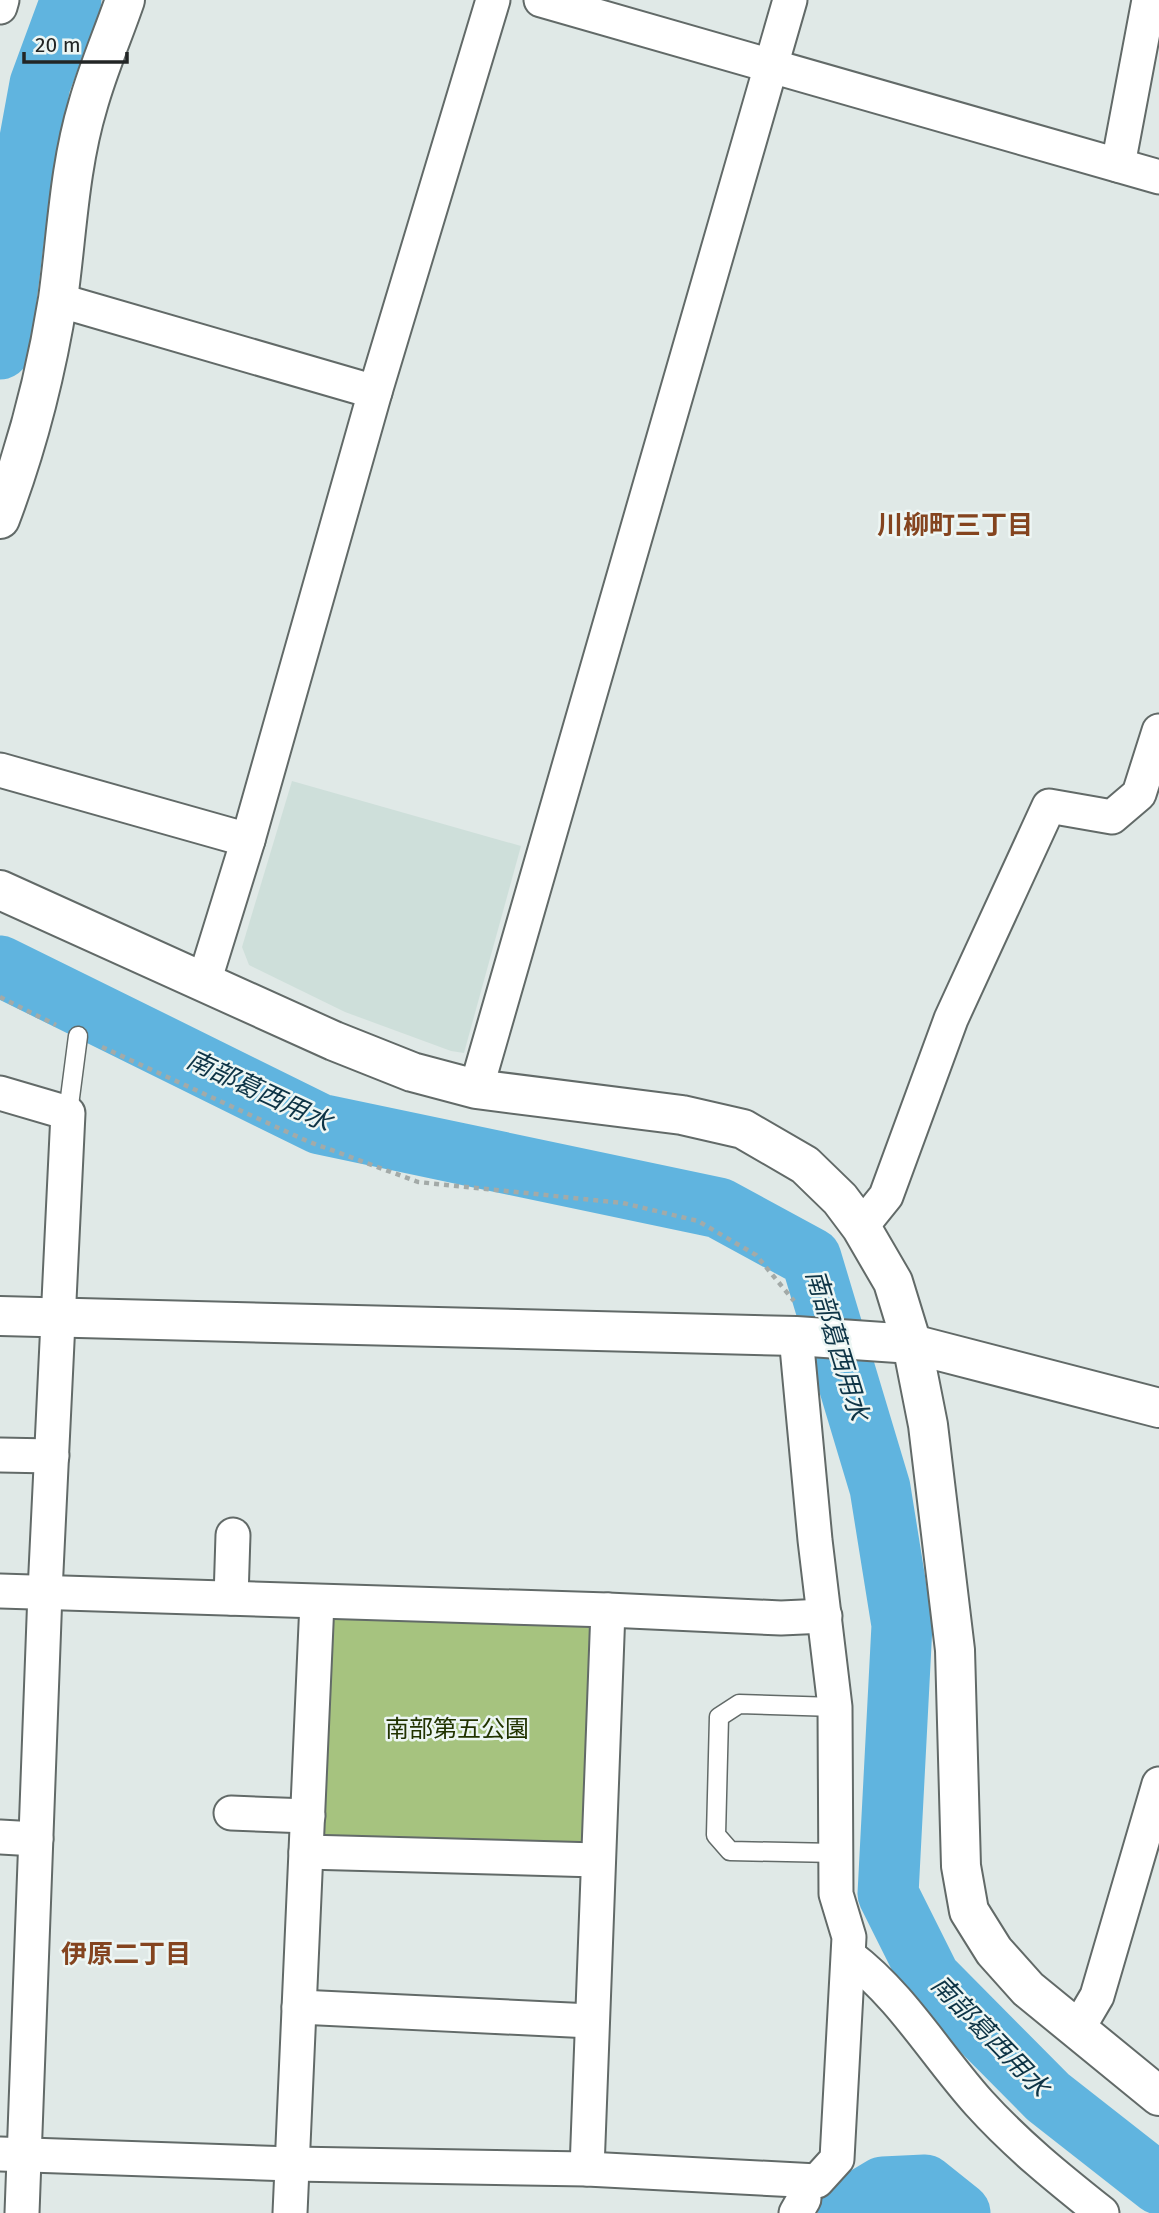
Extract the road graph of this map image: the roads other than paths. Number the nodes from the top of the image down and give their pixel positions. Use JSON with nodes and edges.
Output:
{"nodes":[{"id":1,"x":2,"y":0,"type":"edge"},
{"id":2,"x":125,"y":0,"type":"edge"},
{"id":3,"x":493,"y":0,"type":"edge"},
{"id":4,"x":541,"y":0,"type":"edge"},
{"id":5,"x":790,"y":0,"type":"edge"},
{"id":6,"x":1149,"y":0,"type":"edge"},
{"id":7,"x":0,"y":7,"type":"edge"},
{"id":8,"x":772,"y":65,"type":"junction"},
{"id":9,"x":1118,"y":165,"type":"junction"},
{"id":10,"x":1159,"y":177,"type":"edge"},
{"id":11,"x":58,"y":300,"type":"junction"},
{"id":12,"x":375,"y":392,"type":"junction"},
{"id":13,"x":0,"y":519,"type":"edge"},
{"id":14,"x":1159,"y":731,"type":"edge"},
{"id":15,"x":0,"y":770,"type":"edge"},
{"id":16,"x":248,"y":840,"type":"junction"},
{"id":17,"x":0,"y":890,"type":"edge"},
{"id":18,"x":204,"y":982,"type":"junction"},
{"id":19,"x":78,"y":1036,"type":"road end"},
{"id":20,"x":476,"y":1089,"type":"junction"},
{"id":21,"x":0,"y":1093,"type":"edge"},
{"id":22,"x":68,"y":1113,"type":"junction"},
{"id":23,"x":861,"y":1227,"type":"junction"},
{"id":24,"x":0,"y":1316,"type":"edge"},
{"id":25,"x":59,"y":1318,"type":"junction"},
{"id":26,"x":796,"y":1336,"type":"junction"},
{"id":27,"x":912,"y":1344,"type":"junction"},
{"id":28,"x":1159,"y":1408,"type":"edge"},
{"id":29,"x":0,"y":1455,"type":"edge"},
{"id":30,"x":52,"y":1456,"type":"junction"},
{"id":31,"x":233,"y":1535,"type":"dead end"},
{"id":32,"x":0,"y":1591,"type":"edge"},
{"id":33,"x":45,"y":1592,"type":"junction"},
{"id":34,"x":231,"y":1598,"type":"junction"},
{"id":35,"x":317,"y":1602,"type":"junction"},
{"id":36,"x":608,"y":1610,"type":"junction"},
{"id":37,"x":825,"y":1616,"type":"junction"},
{"id":38,"x":835,"y":1707,"type":"junction"},
{"id":39,"x":1159,"y":1784,"type":"edge"},
{"id":40,"x":231,"y":1813,"type":"dead end"},
{"id":41,"x":308,"y":1816,"type":"junction"},
{"id":42,"x":0,"y":1837,"type":"edge"},
{"id":43,"x":36,"y":1839,"type":"junction"},
{"id":44,"x":306,"y":1852,"type":"junction"},
{"id":45,"x":836,"y":1853,"type":"junction"},
{"id":46,"x":597,"y":1860,"type":"junction"},
{"id":47,"x":849,"y":1956,"type":"junction"},
{"id":48,"x":299,"y":2007,"type":"junction"},
{"id":49,"x":591,"y":2021,"type":"junction"},
{"id":50,"x":1077,"y":2029,"type":"junction"},
{"id":51,"x":1159,"y":2096,"type":"edge"},
{"id":52,"x":12,"y":2154,"type":"edge"},
{"id":53,"x":292,"y":2164,"type":"junction"},
{"id":54,"x":587,"y":2169,"type":"junction"},
{"id":55,"x":803,"y":2181,"type":"junction"},
{"id":56,"x":22,"y":2213,"type":"edge"},
{"id":57,"x":290,"y":2213,"type":"edge"},
{"id":58,"x":796,"y":2213,"type":"edge"},
{"id":59,"x":1102,"y":2213,"type":"edge"}],
"edges":[{"from":1,"to":7,"type":"street"},
{"from":2,"to":11,"type":"street"},
{"from":3,"to":12,"type":"street"},
{"from":4,"to":8,"type":"street"},
{"from":5,"to":8,"type":"street"},
{"from":6,"to":9,"type":"street"},
{"from":8,"to":9,"type":"street"},
{"from":8,"to":20,"type":"street"},
{"from":9,"to":10,"type":"street"},
{"from":11,"to":12,"type":"street"},
{"from":11,"to":13,"type":"street"},
{"from":12,"to":16,"type":"street"},
{"from":14,"to":23,"type":"street"},
{"from":15,"to":16,"type":"street"},
{"from":16,"to":18,"type":"street"},
{"from":17,"to":18,"type":"street"},
{"from":18,"to":20,"type":"street"},
{"from":19,"to":22,"type":"lane"},
{"from":20,"to":23,"type":"street"},
{"from":21,"to":22,"type":"street"},
{"from":22,"to":25,"type":"street"},
{"from":23,"to":27,"type":"street"},
{"from":24,"to":25,"type":"street"},
{"from":25,"to":26,"type":"street"},
{"from":25,"to":30,"type":"street"},
{"from":26,"to":27,"type":"street"},
{"from":26,"to":37,"type":"street"},
{"from":27,"to":28,"type":"street"},
{"from":27,"to":50,"type":"street"},
{"from":29,"to":30,"type":"street"},
{"from":30,"to":33,"type":"street"},
{"from":31,"to":34,"type":"street"},
{"from":32,"to":33,"type":"street"},
{"from":33,"to":34,"type":"street"},
{"from":33,"to":43,"type":"street"},
{"from":34,"to":35,"type":"street"},
{"from":35,"to":36,"type":"street"},
{"from":35,"to":41,"type":"street"},
{"from":36,"to":37,"type":"street"},
{"from":36,"to":46,"type":"street"},
{"from":37,"to":38,"type":"street"},
{"from":38,"to":45,"type":"street"},
{"from":38,"to":45,"type":"lane"},
{"from":39,"to":50,"type":"street"},
{"from":40,"to":41,"type":"street"},
{"from":41,"to":44,"type":"street"},
{"from":42,"to":43,"type":"street"},
{"from":43,"to":52,"type":"street"},
{"from":44,"to":46,"type":"street"},
{"from":44,"to":48,"type":"street"},
{"from":45,"to":47,"type":"street"},
{"from":46,"to":49,"type":"street"},
{"from":47,"to":55,"type":"street"},
{"from":47,"to":59,"type":"street"},
{"from":48,"to":49,"type":"street"},
{"from":48,"to":53,"type":"street"},
{"from":49,"to":54,"type":"street"},
{"from":50,"to":51,"type":"street"},
{"from":52,"to":53,"type":"street"},
{"from":52,"to":56,"type":"street"},
{"from":53,"to":54,"type":"street"},
{"from":53,"to":57,"type":"street"},
{"from":54,"to":55,"type":"street"},
{"from":55,"to":58,"type":"street"}]}
